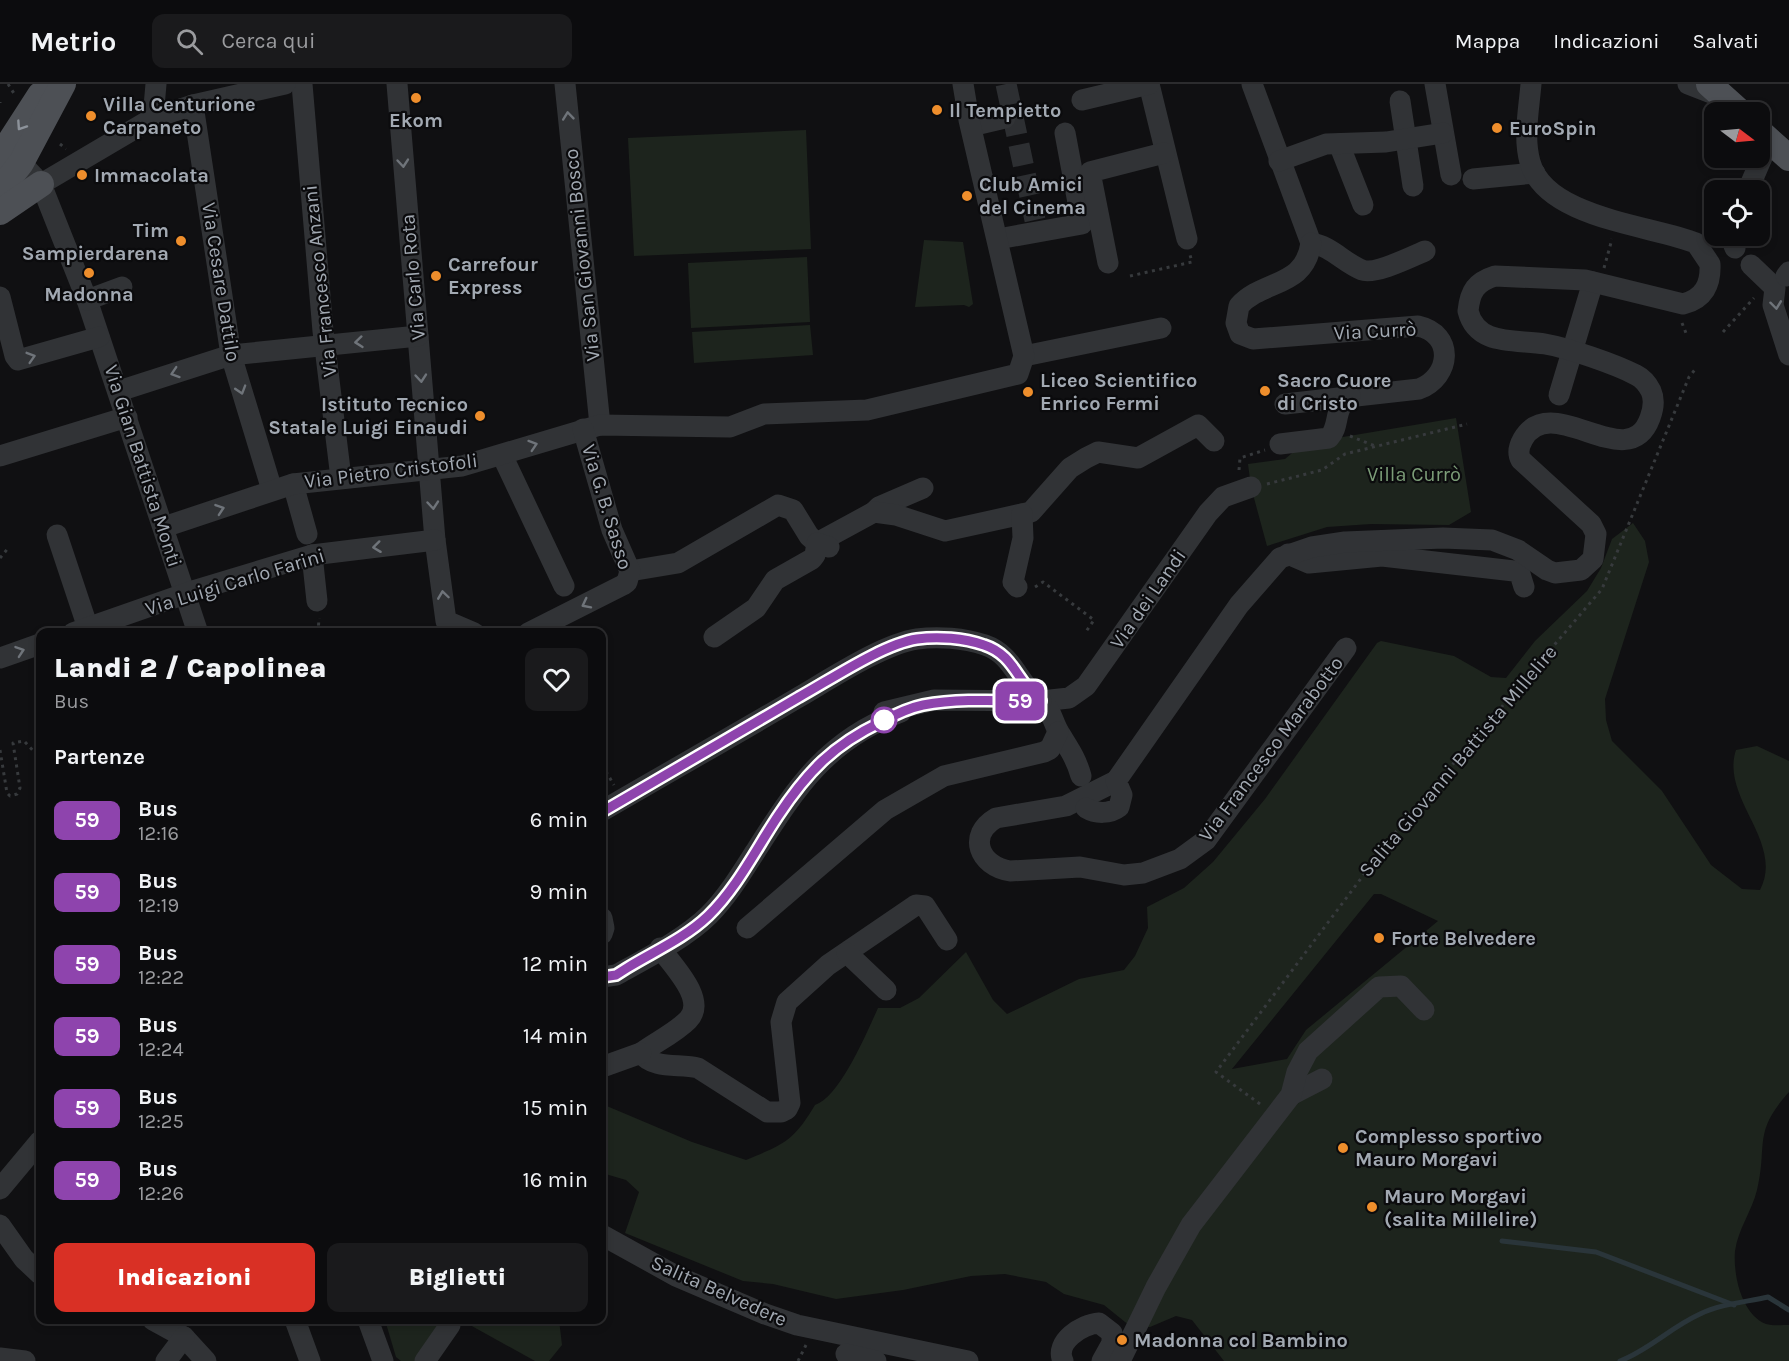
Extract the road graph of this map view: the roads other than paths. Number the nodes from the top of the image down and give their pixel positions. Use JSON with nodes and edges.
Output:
{"nodes":[{"id":1,"x":156,"y":84,"type":"edge"},
{"id":2,"x":280,"y":84,"type":"edge"},
{"id":3,"x":302,"y":84,"type":"edge"},
{"id":4,"x":397,"y":84,"type":"edge"},
{"id":5,"x":565,"y":84,"type":"edge"},
{"id":6,"x":963,"y":84,"type":"edge"},
{"id":7,"x":1149,"y":84,"type":"edge"},
{"id":8,"x":1252,"y":84,"type":"edge"},
{"id":9,"x":1435,"y":84,"type":"edge"},
{"id":10,"x":1531,"y":84,"type":"edge"},
{"id":11,"x":1688,"y":84,"type":"edge"},
{"id":12,"x":41,"y":94,"type":"edge"},
{"id":13,"x":1725,"y":99,"type":"edge"},
{"id":14,"x":1082,"y":100,"type":"dead end"},
{"id":15,"x":1400,"y":100,"type":"dead end"},
{"id":16,"x":193,"y":105,"type":"junction"},
{"id":17,"x":153,"y":118,"type":"junction"},
{"id":18,"x":1005,"y":118,"type":"dead end"},
{"id":19,"x":971,"y":126,"type":"junction"},
{"id":20,"x":1065,"y":133,"type":"dead end"},
{"id":21,"x":1443,"y":133,"type":"junction"},
{"id":22,"x":1405,"y":140,"type":"junction"},
{"id":23,"x":1339,"y":144,"type":"junction"},
{"id":24,"x":1779,"y":148,"type":"edge"},
{"id":25,"x":1164,"y":153,"type":"junction"},
{"id":26,"x":7,"y":160,"type":"edge"},
{"id":27,"x":1279,"y":161,"type":"junction"},
{"id":28,"x":1535,"y":173,"type":"junction"},
{"id":29,"x":1451,"y":175,"type":"dead end"},
{"id":30,"x":1473,"y":179,"type":"dead end"},
{"id":31,"x":1755,"y":180,"type":"edge"},
{"id":32,"x":41,"y":184,"type":"junction"},
{"id":33,"x":1413,"y":186,"type":"dead end"},
{"id":34,"x":0,"y":190,"type":"edge"},
{"id":35,"x":1363,"y":205,"type":"dead end"},
{"id":36,"x":0,"y":212,"type":"edge"},
{"id":37,"x":998,"y":239,"type":"junction"},
{"id":38,"x":1186,"y":239,"type":"dead end"},
{"id":39,"x":1311,"y":243,"type":"junction"},
{"id":40,"x":1425,"y":251,"type":"dead end"},
{"id":41,"x":1108,"y":263,"type":"dead end"},
{"id":42,"x":1751,"y":265,"type":"dead end"},
{"id":43,"x":1781,"y":277,"type":"edge"},
{"id":44,"x":1596,"y":283,"type":"junction"},
{"id":45,"x":122,"y":287,"type":"dead end"},
{"id":46,"x":0,"y":297,"type":"edge"},
{"id":47,"x":87,"y":300,"type":"junction"},
{"id":48,"x":1161,"y":328,"type":"dead end"},
{"id":49,"x":418,"y":336,"type":"junction"},
{"id":50,"x":99,"y":337,"type":"junction"},
{"id":51,"x":325,"y":345,"type":"junction"},
{"id":52,"x":231,"y":355,"type":"junction"},
{"id":53,"x":1789,"y":355,"type":"edge"},
{"id":54,"x":1024,"y":356,"type":"junction"},
{"id":55,"x":119,"y":391,"type":"junction"},
{"id":56,"x":1560,"y":395,"type":"dead end"},
{"id":57,"x":1350,"y":396,"type":"junction"},
{"id":58,"x":1285,"y":404,"type":"dead end"},
{"id":59,"x":127,"y":417,"type":"junction"},
{"id":60,"x":591,"y":427,"type":"junction"},
{"id":61,"x":1214,"y":441,"type":"dead end"},
{"id":62,"x":1280,"y":444,"type":"road end"},
{"id":63,"x":502,"y":454,"type":"junction"},
{"id":64,"x":0,"y":456,"type":"edge"},
{"id":65,"x":430,"y":470,"type":"junction"},
{"id":66,"x":341,"y":478,"type":"junction"},
{"id":67,"x":292,"y":484,"type":"junction"},
{"id":68,"x":1251,"y":487,"type":"road end"},
{"id":69,"x":923,"y":488,"type":"dead end"},
{"id":70,"x":272,"y":490,"type":"junction"},
{"id":71,"x":874,"y":512,"type":"junction"},
{"id":72,"x":1022,"y":514,"type":"junction"},
{"id":73,"x":164,"y":527,"type":"junction"},
{"id":74,"x":57,"y":535,"type":"dead end"},
{"id":75,"x":851,"y":536,"type":"dead end"},
{"id":76,"x":813,"y":539,"type":"junction"},
{"id":77,"x":435,"y":540,"type":"junction"},
{"id":78,"x":309,"y":544,"type":"junction"},
{"id":79,"x":1288,"y":554,"type":"junction"},
{"id":80,"x":630,"y":571,"type":"junction"},
{"id":81,"x":564,"y":586,"type":"dead end"},
{"id":82,"x":1017,"y":587,"type":"road end"},
{"id":83,"x":1524,"y":587,"type":"dead end"},
{"id":84,"x":185,"y":595,"type":"junction"},
{"id":85,"x":317,"y":601,"type":"dead end"},
{"id":86,"x":80,"y":628,"type":"edge"},
{"id":87,"x":87,"y":628,"type":"edge"},
{"id":88,"x":196,"y":628,"type":"edge"},
{"id":89,"x":462,"y":628,"type":"edge"},
{"id":90,"x":538,"y":628,"type":"edge"},
{"id":91,"x":714,"y":637,"type":"dead end"},
{"id":92,"x":36,"y":645,"type":"edge"},
{"id":93,"x":1346,"y":648,"type":"dead end"},
{"id":94,"x":0,"y":658,"type":"edge"},
{"id":95,"x":963,"y":700,"type":"junction"},
{"id":96,"x":1041,"y":701,"type":"junction"},
{"id":97,"x":884,"y":712,"type":"dead end"},
{"id":98,"x":1058,"y":732,"type":"junction"},
{"id":99,"x":1082,"y":776,"type":"dead end"},
{"id":100,"x":1116,"y":781,"type":"junction"},
{"id":101,"x":1086,"y":808,"type":"dead end"},
{"id":102,"x":606,"y":810,"type":"edge"},
{"id":103,"x":747,"y":928,"type":"dead end"},
{"id":104,"x":947,"y":940,"type":"dead end"},
{"id":105,"x":660,"y":948,"type":"junction"},
{"id":106,"x":847,"y":953,"type":"junction"},
{"id":107,"x":606,"y":976,"type":"edge"},
{"id":108,"x":886,"y":990,"type":"dead end"},
{"id":109,"x":1424,"y":1010,"type":"dead end"},
{"id":110,"x":642,"y":1053,"type":"junction"},
{"id":111,"x":606,"y":1066,"type":"edge"},
{"id":112,"x":1322,"y":1079,"type":"dead end"},
{"id":113,"x":1291,"y":1095,"type":"junction"},
{"id":114,"x":36,"y":1145,"type":"edge"},
{"id":115,"x":0,"y":1189,"type":"edge"},
{"id":116,"x":0,"y":1226,"type":"edge"},
{"id":117,"x":606,"y":1237,"type":"edge"},
{"id":118,"x":36,"y":1270,"type":"edge"},
{"id":119,"x":160,"y":1324,"type":"edge"},
{"id":120,"x":296,"y":1324,"type":"edge"},
{"id":121,"x":369,"y":1324,"type":"edge"},
{"id":122,"x":450,"y":1324,"type":"dead end"},
{"id":123,"x":184,"y":1337,"type":"junction"},
{"id":124,"x":846,"y":1354,"type":"dead end"},
{"id":125,"x":876,"y":1354,"type":"edge"},
{"id":126,"x":0,"y":1358,"type":"edge"},
{"id":127,"x":25,"y":1361,"type":"edge"},
{"id":128,"x":165,"y":1361,"type":"edge"},
{"id":129,"x":206,"y":1361,"type":"edge"},
{"id":130,"x":310,"y":1361,"type":"edge"},
{"id":131,"x":383,"y":1361,"type":"edge"},
{"id":132,"x":425,"y":1361,"type":"edge"},
{"id":133,"x":968,"y":1361,"type":"edge"},
{"id":134,"x":1063,"y":1361,"type":"edge"},
{"id":135,"x":1102,"y":1361,"type":"edge"},
{"id":136,"x":1120,"y":1361,"type":"edge"}],
"edges":[{"from":1,"to":17,"type":"street"},
{"from":2,"to":16,"type":"street"},
{"from":3,"to":51,"type":"street","name":"Via Francesco Anzani"},
{"from":4,"to":49,"type":"street","name":"Via Carlo Rota","one_way":true},
{"from":60,"to":5,"type":"street","name":"Via San Giovanni Bosco","one_way":true},
{"from":6,"to":19,"type":"street"},
{"from":7,"to":14,"type":"street"},
{"from":7,"to":25,"type":"street"},
{"from":8,"to":27,"type":"street"},
{"from":9,"to":21,"type":"street"},
{"from":10,"to":28,"type":"street"},
{"from":11,"to":13,"type":"street"},
{"from":12,"to":26,"type":"main road"},
{"from":15,"to":22,"type":"street"},
{"from":16,"to":17,"type":"street"},
{"from":16,"to":52,"type":"street","name":"Via Cesare Dattilo"},
{"from":17,"to":32,"type":"street"},
{"from":18,"to":19,"type":"street"},
{"from":19,"to":37,"type":"street"},
{"from":20,"to":37,"type":"street"},
{"from":21,"to":22,"type":"street"},
{"from":21,"to":29,"type":"street"},
{"from":22,"to":23,"type":"street"},
{"from":22,"to":33,"type":"street"},
{"from":23,"to":27,"type":"street"},
{"from":23,"to":35,"type":"street"},
{"from":24,"to":31,"type":"street"},
{"from":25,"to":38,"type":"street"},
{"from":25,"to":41,"type":"street"},
{"from":26,"to":32,"type":"street"},
{"from":26,"to":34,"type":"main road"},
{"from":27,"to":39,"type":"street"},
{"from":28,"to":30,"type":"street"},
{"from":28,"to":44,"type":"street"},
{"from":32,"to":36,"type":"main road"},
{"from":32,"to":47,"type":"street","name":"Via Gian Battista Monti"},
{"from":37,"to":54,"type":"street"},
{"from":39,"to":40,"type":"street"},
{"from":39,"to":57,"type":"street","name":"Via Currò"},
{"from":42,"to":43,"type":"street"},
{"from":43,"to":53,"type":"street","one_way":true},
{"from":44,"to":56,"type":"street"},
{"from":44,"to":79,"type":"street","name":"Via Francesco Marabotto"},
{"from":45,"to":47,"type":"street"},
{"from":46,"to":50,"type":"street","one_way":true},
{"from":47,"to":50,"type":"street","name":"Via Gian Battista Monti"},
{"from":48,"to":54,"type":"street"},
{"from":49,"to":51,"type":"street","one_way":true},
{"from":49,"to":65,"type":"street","name":"Via Carlo Rota","one_way":true},
{"from":50,"to":55,"type":"street","name":"Via Gian Battista Monti"},
{"from":51,"to":52,"type":"street"},
{"from":51,"to":66,"type":"street","name":"Via Francesco Anzani"},
{"from":52,"to":55,"type":"street","one_way":true},
{"from":52,"to":70,"type":"street","name":"Via Cesare Dattilo","one_way":true},
{"from":54,"to":60,"type":"street","name":"Via Pietro Cristofoli"},
{"from":55,"to":59,"type":"street","name":"Via Gian Battista Monti"},
{"from":57,"to":58,"type":"street","name":"Via Currò"},
{"from":57,"to":62,"type":"street"},
{"from":59,"to":64,"type":"street"},
{"from":59,"to":73,"type":"street","name":"Via Gian Battista Monti"},
{"from":63,"to":60,"type":"street","name":"Via Pietro Cristofoli","one_way":true},
{"from":60,"to":80,"type":"street","name":"Via G. B. Sasso"},
{"from":61,"to":72,"type":"street"},
{"from":63,"to":65,"type":"street","name":"Via Pietro Cristofoli"},
{"from":63,"to":81,"type":"street"},
{"from":65,"to":66,"type":"street","name":"Via Pietro Cristofoli"},
{"from":65,"to":77,"type":"street","one_way":true},
{"from":66,"to":67,"type":"street","name":"Via Pietro Cristofoli"},
{"from":67,"to":70,"type":"street","name":"Via Pietro Cristofoli"},
{"from":67,"to":78,"type":"street"},
{"from":68,"to":96,"type":"street","name":"Via dei Landi"},
{"from":69,"to":71,"type":"street"},
{"from":73,"to":70,"type":"street","name":"Via Pietro Cristofoli","one_way":true},
{"from":71,"to":72,"type":"street"},
{"from":71,"to":76,"type":"street"},
{"from":72,"to":82,"type":"street"},
{"from":73,"to":84,"type":"street","name":"Via Gian Battista Monti"},
{"from":74,"to":86,"type":"street"},
{"from":75,"to":76,"type":"street"},
{"from":76,"to":80,"type":"street"},
{"from":76,"to":91,"type":"street"},
{"from":77,"to":78,"type":"street","name":"Via Luigi Carlo Farini","one_way":true},
{"from":89,"to":77,"type":"street","one_way":true},
{"from":78,"to":84,"type":"street","name":"Via Luigi Carlo Farini"},
{"from":78,"to":85,"type":"street"},
{"from":79,"to":83,"type":"street"},
{"from":79,"to":100,"type":"street","name":"Via Francesco Marabotto"},
{"from":80,"to":90,"type":"street","name":"Via G. B. Sasso","one_way":true},
{"from":84,"to":87,"type":"street","name":"Via Luigi Carlo Farini"},
{"from":84,"to":88,"type":"street","name":"Via Gian Battista Monti"},
{"from":94,"to":92,"type":"street","one_way":true},
{"from":93,"to":100,"type":"street","name":"Via Francesco Marabotto"},
{"from":95,"to":96,"type":"street","name":"Via dei Landi"},
{"from":95,"to":97,"type":"street","name":"Via dei Landi"},
{"from":95,"to":105,"type":"street","name":"Via dei Landi"},
{"from":96,"to":98,"type":"street"},
{"from":96,"to":102,"type":"street"},
{"from":98,"to":99,"type":"street"},
{"from":98,"to":103,"type":"street"},
{"from":100,"to":101,"type":"street"},
{"from":104,"to":106,"type":"street"},
{"from":105,"to":107,"type":"street","name":"Via dei Landi"},
{"from":105,"to":110,"type":"street"},
{"from":106,"to":108,"type":"street"},
{"from":106,"to":110,"type":"street"},
{"from":109,"to":113,"type":"street"},
{"from":110,"to":111,"type":"street"},
{"from":112,"to":113,"type":"street"},
{"from":113,"to":136,"type":"street"},
{"from":114,"to":115,"type":"street"},
{"from":116,"to":118,"type":"street"},
{"from":117,"to":125,"type":"street","name":"Salita Belvedere"},
{"from":119,"to":123,"type":"street"},
{"from":120,"to":130,"type":"street"},
{"from":121,"to":131,"type":"street"},
{"from":122,"to":132,"type":"street"},
{"from":123,"to":128,"type":"street"},
{"from":123,"to":129,"type":"street"},
{"from":124,"to":125,"type":"street"},
{"from":125,"to":133,"type":"street","name":"Salita Belvedere"},
{"from":126,"to":127,"type":"street"},
{"from":134,"to":135,"type":"street"}]}
